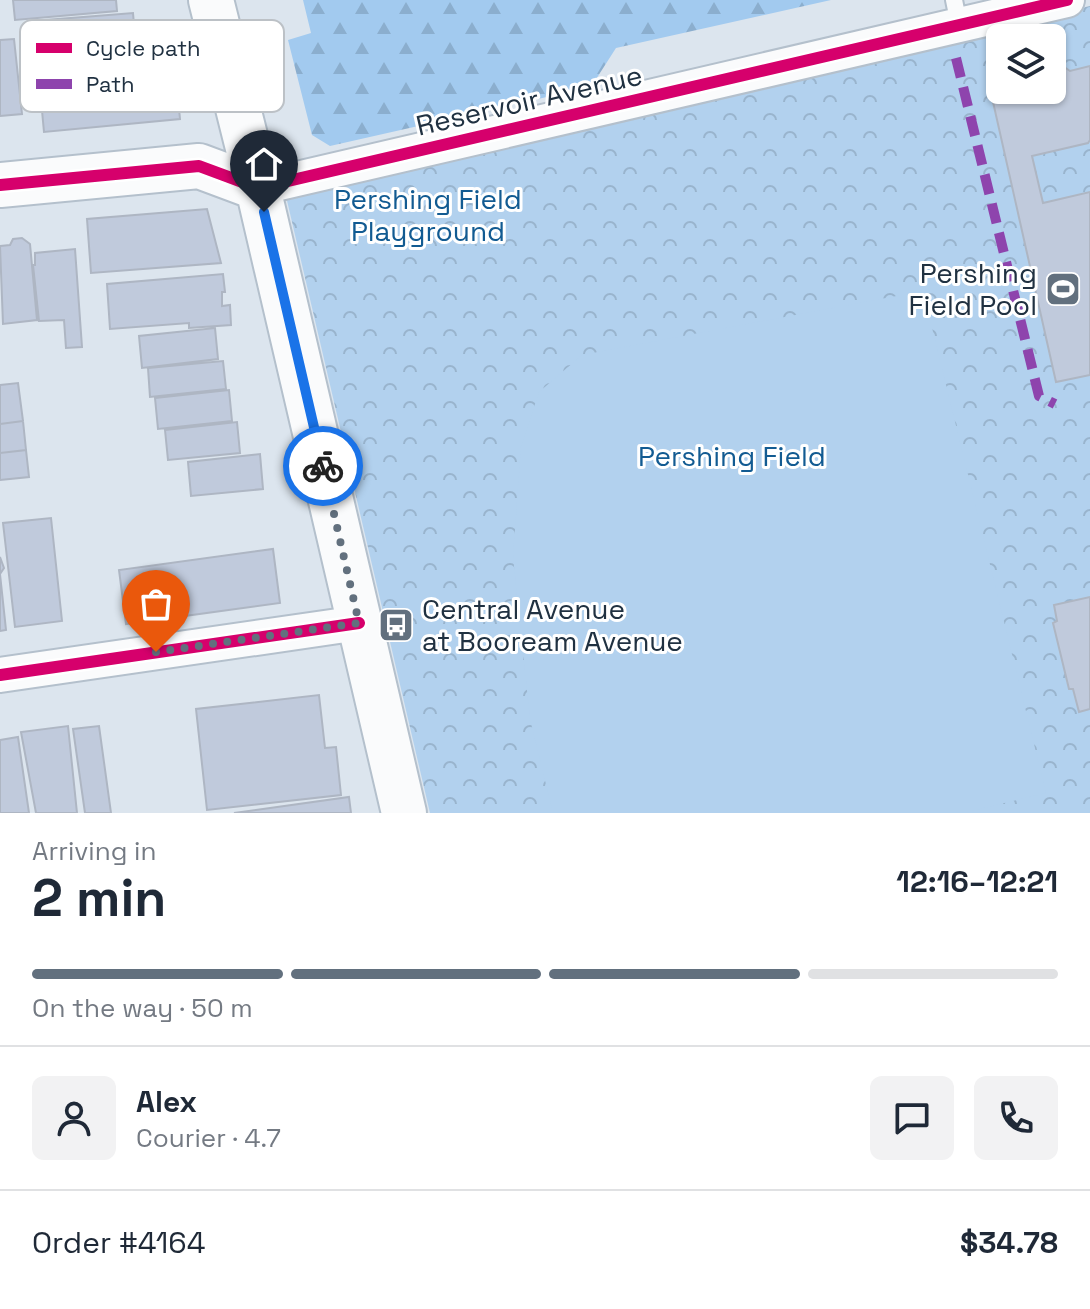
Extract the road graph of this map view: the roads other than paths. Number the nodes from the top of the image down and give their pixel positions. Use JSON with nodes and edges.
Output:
{"nodes":[{"id":1,"x":211,"y":0,"type":"edge"},
{"id":2,"x":1067,"y":0,"type":"edge"},
{"id":3,"x":957,"y":12,"type":"edge"},
{"id":4,"x":216,"y":20,"type":"edge"},
{"id":5,"x":239,"y":112,"type":"edge"},
{"id":6,"x":0,"y":185,"type":"edge"},
{"id":7,"x":258,"y":188,"type":"junction"},
{"id":8,"x":359,"y":623,"type":"junction"},
{"id":9,"x":0,"y":675,"type":"edge"},
{"id":10,"x":404,"y":813,"type":"edge"}],
"edges":[{"from":1,"to":4,"type":"main road"},
{"from":2,"to":3,"type":"street","name":"Reservoir Avenue"},
{"from":3,"to":7,"type":"street","name":"Reservoir Avenue"},
{"from":5,"to":7,"type":"main road"},
{"from":6,"to":7,"type":"main road"},
{"from":7,"to":8,"type":"main road"},
{"from":8,"to":9,"type":"street"},
{"from":8,"to":10,"type":"main road"}]}
